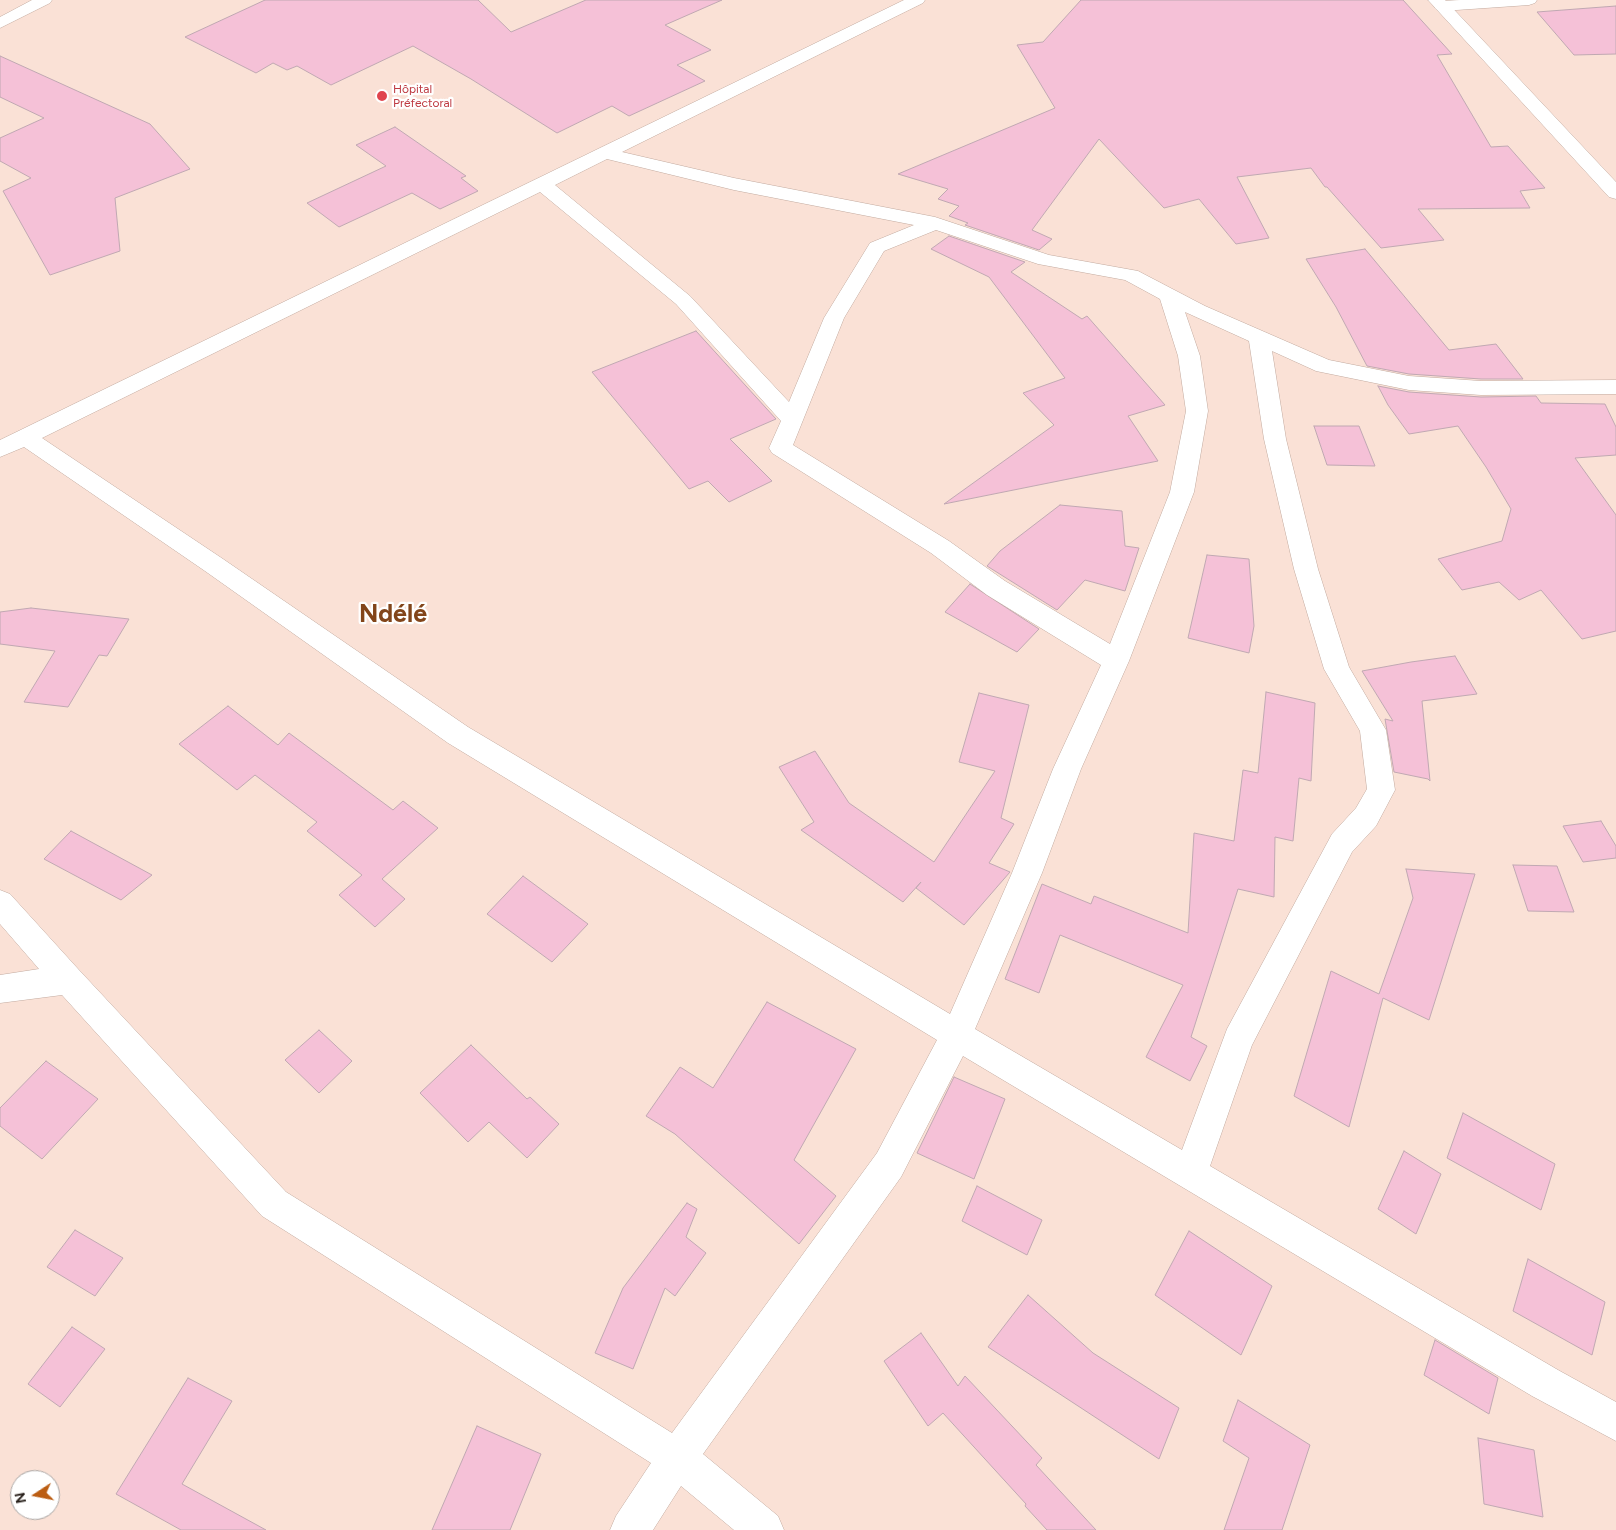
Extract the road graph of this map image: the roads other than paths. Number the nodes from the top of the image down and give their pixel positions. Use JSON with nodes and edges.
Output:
{"nodes":[{"id":1,"x":44,"y":0,"type":"edge"},
{"id":2,"x":917,"y":0,"type":"edge"},
{"id":3,"x":1529,"y":0,"type":"edge"},
{"id":4,"x":1439,"y":3,"type":"edge"},
{"id":5,"x":0,"y":23,"type":"edge"},
{"id":6,"x":605,"y":152,"type":"junction"},
{"id":7,"x":542,"y":184,"type":"junction"},
{"id":8,"x":1616,"y":193,"type":"edge"},
{"id":9,"x":935,"y":223,"type":"junction"},
{"id":10,"x":1169,"y":295,"type":"junction"},
{"id":11,"x":1259,"y":338,"type":"junction"},
{"id":12,"x":1616,"y":387,"type":"edge"},
{"id":13,"x":793,"y":420,"type":"junction"},
{"id":14,"x":12,"y":443,"type":"edge"},
{"id":15,"x":1116,"y":661,"type":"junction"},
{"id":16,"x":0,"y":903,"type":"edge"},
{"id":17,"x":68,"y":980,"type":"junction"},
{"id":18,"x":0,"y":989,"type":"edge"},
{"id":19,"x":957,"y":1035,"type":"junction"},
{"id":20,"x":1191,"y":1173,"type":"junction"},
{"id":21,"x":1616,"y":1422,"type":"edge"},
{"id":22,"x":677,"y":1458,"type":"junction"},
{"id":23,"x":630,"y":1530,"type":"edge"},
{"id":24,"x":764,"y":1530,"type":"edge"}],
"edges":[{"from":1,"to":5,"type":"street"},
{"from":2,"to":6,"type":"street"},
{"from":3,"to":4,"type":"street"},
{"from":4,"to":8,"type":"street"},
{"from":6,"to":7,"type":"street"},
{"from":6,"to":9,"type":"street"},
{"from":7,"to":13,"type":"street"},
{"from":7,"to":14,"type":"street"},
{"from":9,"to":10,"type":"street"},
{"from":9,"to":13,"type":"street"},
{"from":10,"to":11,"type":"street"},
{"from":10,"to":15,"type":"street"},
{"from":11,"to":12,"type":"street"},
{"from":11,"to":20,"type":"street"},
{"from":13,"to":15,"type":"street"},
{"from":14,"to":19,"type":"street"},
{"from":15,"to":19,"type":"street"},
{"from":16,"to":17,"type":"street"},
{"from":17,"to":18,"type":"street"},
{"from":17,"to":22,"type":"street"},
{"from":19,"to":20,"type":"street"},
{"from":19,"to":22,"type":"street"},
{"from":20,"to":21,"type":"street"},
{"from":22,"to":23,"type":"street"},
{"from":22,"to":24,"type":"street"}]}
